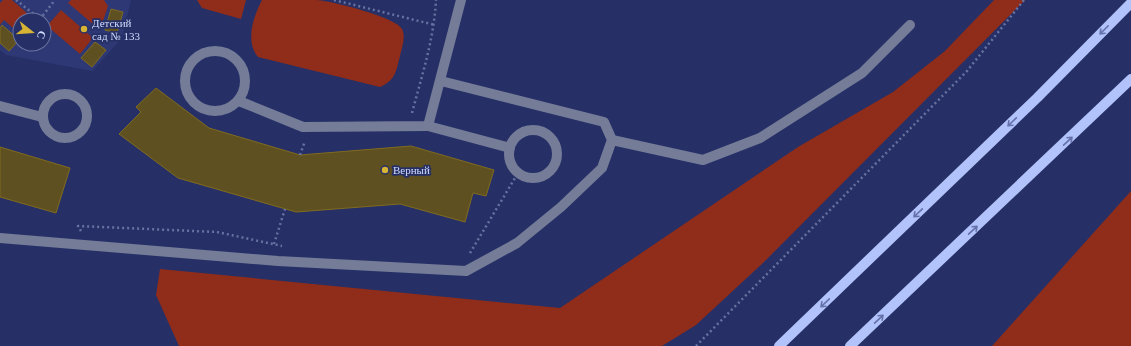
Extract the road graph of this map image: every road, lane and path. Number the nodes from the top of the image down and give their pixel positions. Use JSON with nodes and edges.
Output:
{"nodes":[{"id":1,"x":16,"y":0,"type":"edge"},
{"id":2,"x":55,"y":0,"type":"edge"},
{"id":3,"x":334,"y":0,"type":"edge"},
{"id":4,"x":436,"y":0,"type":"edge"},
{"id":5,"x":461,"y":0,"type":"edge"},
{"id":6,"x":1024,"y":0,"type":"edge"},
{"id":7,"x":1131,"y":3,"type":"edge"},
{"id":8,"x":435,"y":25,"type":"junction"},
{"id":9,"x":910,"y":25,"type":"dead end"},
{"id":10,"x":1131,"y":79,"type":"edge"},
{"id":11,"x":441,"y":81,"type":"junction"},
{"id":12,"x":239,"y":101,"type":"junction"},
{"id":13,"x":0,"y":106,"type":"edge"},
{"id":14,"x":42,"y":117,"type":"junction"},
{"id":15,"x":409,"y":126,"type":"junction"},
{"id":16,"x":428,"y":126,"type":"junction"},
{"id":17,"x":612,"y":140,"type":"junction"},
{"id":18,"x":510,"y":148,"type":"junction"},
{"id":19,"x":518,"y":173,"type":"junction"},
{"id":20,"x":285,"y":209,"type":"dead end"},
{"id":21,"x":0,"y":238,"type":"edge"},
{"id":22,"x":274,"y":244,"type":"junction"},
{"id":23,"x":91,"y":247,"type":"junction"},
{"id":24,"x":286,"y":247,"type":"dead end"},
{"id":25,"x":466,"y":258,"type":"dead end"},
{"id":26,"x":696,"y":346,"type":"edge"},
{"id":27,"x":778,"y":346,"type":"edge"},
{"id":28,"x":850,"y":346,"type":"edge"}],
"edges":[{"from":1,"to":2,"type":"path"},
{"from":3,"to":8,"type":"path"},
{"from":4,"to":8,"type":"path"},
{"from":5,"to":11,"type":"street"},
{"from":6,"to":26,"type":"path"},
{"from":7,"to":27,"type":"main road","one_way":true},
{"from":8,"to":15,"type":"path"},
{"from":9,"to":17,"type":"street"},
{"from":28,"to":10,"type":"main road","one_way":true},
{"from":11,"to":16,"type":"street"},
{"from":11,"to":17,"type":"street"},
{"from":12,"to":12,"type":"street"},
{"from":12,"to":15,"type":"street"},
{"from":13,"to":14,"type":"street"},
{"from":14,"to":14,"type":"street"},
{"from":15,"to":16,"type":"street"},
{"from":16,"to":18,"type":"street"},
{"from":17,"to":23,"type":"street"},
{"from":18,"to":19,"type":"street"},
{"from":18,"to":19,"type":"street"},
{"from":19,"to":25,"type":"path"},
{"from":20,"to":22,"type":"path"},
{"from":21,"to":23,"type":"street"},
{"from":22,"to":23,"type":"path"},
{"from":22,"to":24,"type":"path"}]}
